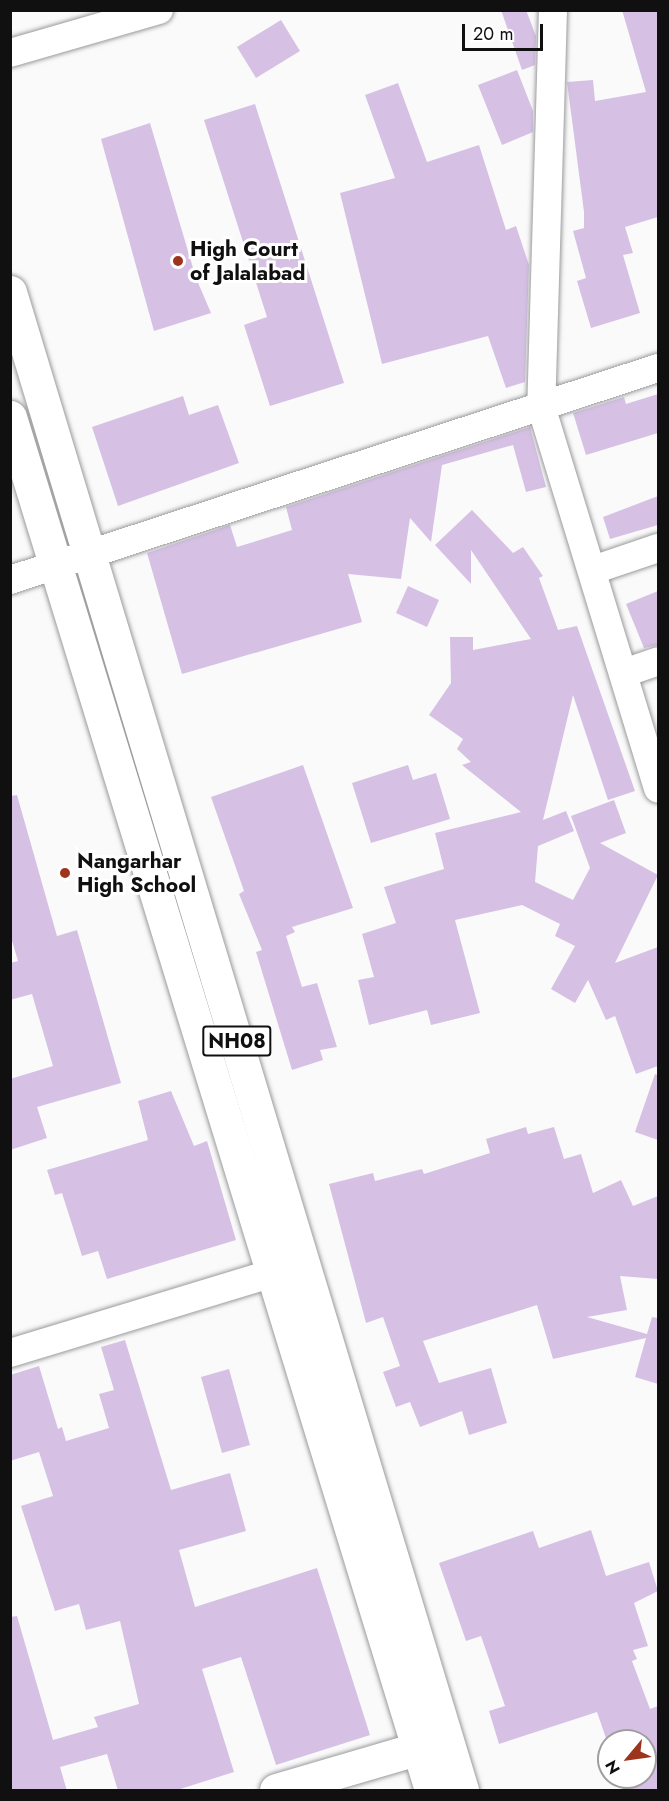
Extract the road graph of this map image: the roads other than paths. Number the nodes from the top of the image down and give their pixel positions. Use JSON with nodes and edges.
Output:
{"nodes":[{"id":1,"x":159,"y":10,"type":"edge"},
{"id":2,"x":553,"y":10,"type":"edge"},
{"id":3,"x":10,"y":53,"type":"edge"},
{"id":4,"x":10,"y":292,"type":"edge"},
{"id":5,"x":658,"y":368,"type":"edge"},
{"id":6,"x":541,"y":406,"type":"junction"},
{"id":7,"x":10,"y":417,"type":"edge"},
{"id":8,"x":658,"y":548,"type":"edge"},
{"id":9,"x":87,"y":556,"type":"junction"},
{"id":10,"x":57,"y":566,"type":"junction"},
{"id":11,"x":593,"y":570,"type":"junction"},
{"id":12,"x":10,"y":580,"type":"edge"},
{"id":13,"x":658,"y":661,"type":"edge"},
{"id":14,"x":624,"y":673,"type":"junction"},
{"id":15,"x":658,"y":788,"type":"edge"},
{"id":16,"x":304,"y":1264,"type":"junction"},
{"id":17,"x":272,"y":1273,"type":"junction"},
{"id":18,"x":10,"y":1353,"type":"edge"},
{"id":19,"x":432,"y":1744,"type":"junction"},
{"id":20,"x":276,"y":1791,"type":"edge"},
{"id":21,"x":430,"y":1791,"type":"edge"},
{"id":22,"x":462,"y":1791,"type":"edge"}],
"edges":[{"from":1,"to":3,"type":"street"},
{"from":2,"to":6,"type":"street"},
{"from":4,"to":9,"type":"main road","number":"NH08"},
{"from":5,"to":6,"type":"street"},
{"from":6,"to":9,"type":"street"},
{"from":6,"to":11,"type":"street"},
{"from":7,"to":10,"type":"main road","number":"NH08"},
{"from":8,"to":11,"type":"street"},
{"from":9,"to":10,"type":"street"},
{"from":9,"to":16,"type":"main road","number":"NH08"},
{"from":10,"to":12,"type":"street"},
{"from":10,"to":17,"type":"main road","number":"NH08"},
{"from":11,"to":14,"type":"street"},
{"from":13,"to":14,"type":"street"},
{"from":14,"to":15,"type":"street"},
{"from":16,"to":17,"type":"street"},
{"from":16,"to":19,"type":"main road","number":"NH08"},
{"from":17,"to":18,"type":"street"},
{"from":17,"to":19,"type":"main road","number":"NH08"},
{"from":19,"to":20,"type":"main road"},
{"from":19,"to":21,"type":"main road","number":"NH08"},
{"from":19,"to":22,"type":"main road","number":"NH08"}]}
